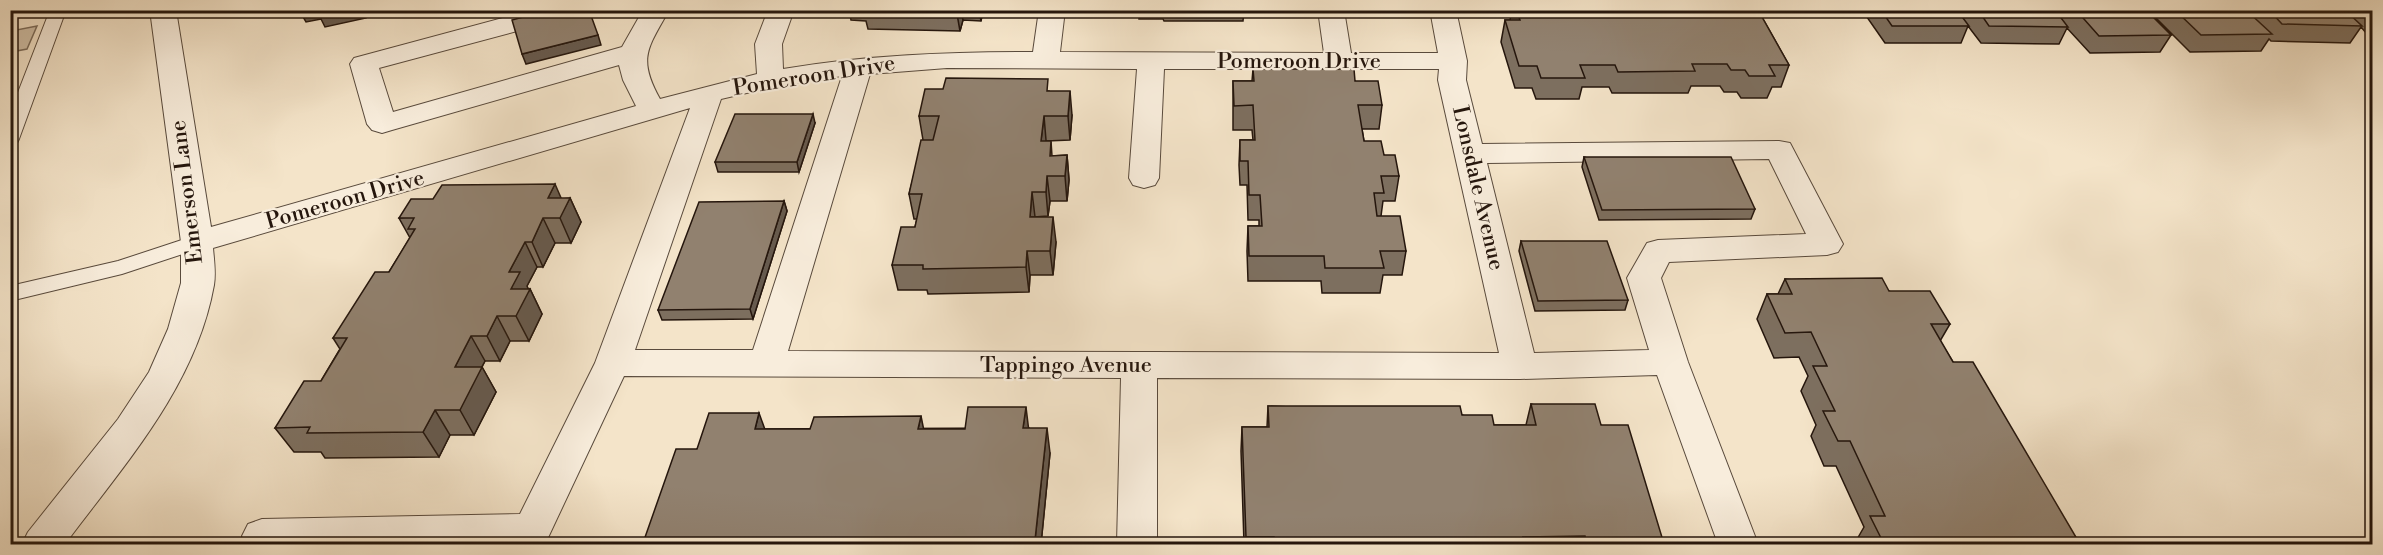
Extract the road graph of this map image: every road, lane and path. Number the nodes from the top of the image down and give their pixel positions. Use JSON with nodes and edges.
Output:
{"nodes":[{"id":1,"x":58,"y":10,"type":"edge"},
{"id":2,"x":163,"y":10,"type":"edge"},
{"id":3,"x":564,"y":10,"type":"edge"},
{"id":4,"x":656,"y":10,"type":"edge"},
{"id":5,"x":781,"y":10,"type":"edge"},
{"id":6,"x":1052,"y":10,"type":"edge"},
{"id":7,"x":1331,"y":10,"type":"edge"},
{"id":8,"x":1443,"y":10,"type":"edge"},
{"id":9,"x":632,"y":53,"type":"junction"},
{"id":10,"x":1045,"y":61,"type":"junction"},
{"id":11,"x":1151,"y":61,"type":"junction"},
{"id":12,"x":1339,"y":61,"type":"junction"},
{"id":13,"x":1453,"y":61,"type":"junction"},
{"id":14,"x":859,"y":66,"type":"junction"},
{"id":15,"x":772,"y":79,"type":"junction"},
{"id":16,"x":708,"y":94,"type":"junction"},
{"id":17,"x":653,"y":111,"type":"junction"},
{"id":18,"x":10,"y":139,"type":"edge"},
{"id":19,"x":1470,"y":153,"type":"junction"},
{"id":20,"x":1144,"y":178,"type":"dead end"},
{"id":21,"x":196,"y":242,"type":"junction"},
{"id":22,"x":10,"y":294,"type":"edge"},
{"id":23,"x":1670,"y":362,"type":"junction"},
{"id":24,"x":613,"y":363,"type":"junction"},
{"id":25,"x":766,"y":364,"type":"junction"},
{"id":26,"x":1139,"y":365,"type":"junction"},
{"id":27,"x":1520,"y":366,"type":"junction"},
{"id":28,"x":262,"y":536,"type":"dead end"},
{"id":29,"x":42,"y":544,"type":"edge"},
{"id":30,"x":1137,"y":544,"type":"edge"},
{"id":31,"x":1737,"y":544,"type":"edge"}],
"edges":[{"from":1,"to":18,"type":"lane"},
{"from":2,"to":21,"type":"street","name":"Emerson Lane"},
{"from":3,"to":9,"type":"street"},
{"from":4,"to":9,"type":"street"},
{"from":5,"to":15,"type":"street"},
{"from":6,"to":10,"type":"street"},
{"from":7,"to":12,"type":"street"},
{"from":8,"to":13,"type":"street","name":"Lonsdale Avenue"},
{"from":9,"to":17,"type":"street"},
{"from":10,"to":11,"type":"street","name":"Pomeroon Drive"},
{"from":10,"to":14,"type":"street","name":"Pomeroon Drive"},
{"from":11,"to":12,"type":"street","name":"Pomeroon Drive"},
{"from":11,"to":20,"type":"street"},
{"from":12,"to":13,"type":"street","name":"Pomeroon Drive"},
{"from":13,"to":19,"type":"street","name":"Lonsdale Avenue"},
{"from":14,"to":15,"type":"street","name":"Pomeroon Drive"},
{"from":14,"to":25,"type":"street"},
{"from":15,"to":16,"type":"street","name":"Pomeroon Drive"},
{"from":16,"to":17,"type":"street","name":"Pomeroon Drive"},
{"from":16,"to":24,"type":"street"},
{"from":17,"to":21,"type":"street","name":"Pomeroon Drive"},
{"from":19,"to":23,"type":"street"},
{"from":19,"to":27,"type":"street","name":"Lonsdale Avenue"},
{"from":21,"to":22,"type":"lane"},
{"from":21,"to":29,"type":"street","name":"Emerson Lane"},
{"from":23,"to":27,"type":"street","name":"Tappingo Avenue"},
{"from":23,"to":31,"type":"street"},
{"from":24,"to":25,"type":"street","name":"Tappingo Avenue"},
{"from":24,"to":28,"type":"street"},
{"from":25,"to":26,"type":"street","name":"Tappingo Avenue"},
{"from":26,"to":27,"type":"street","name":"Tappingo Avenue"},
{"from":26,"to":30,"type":"street"}]}
